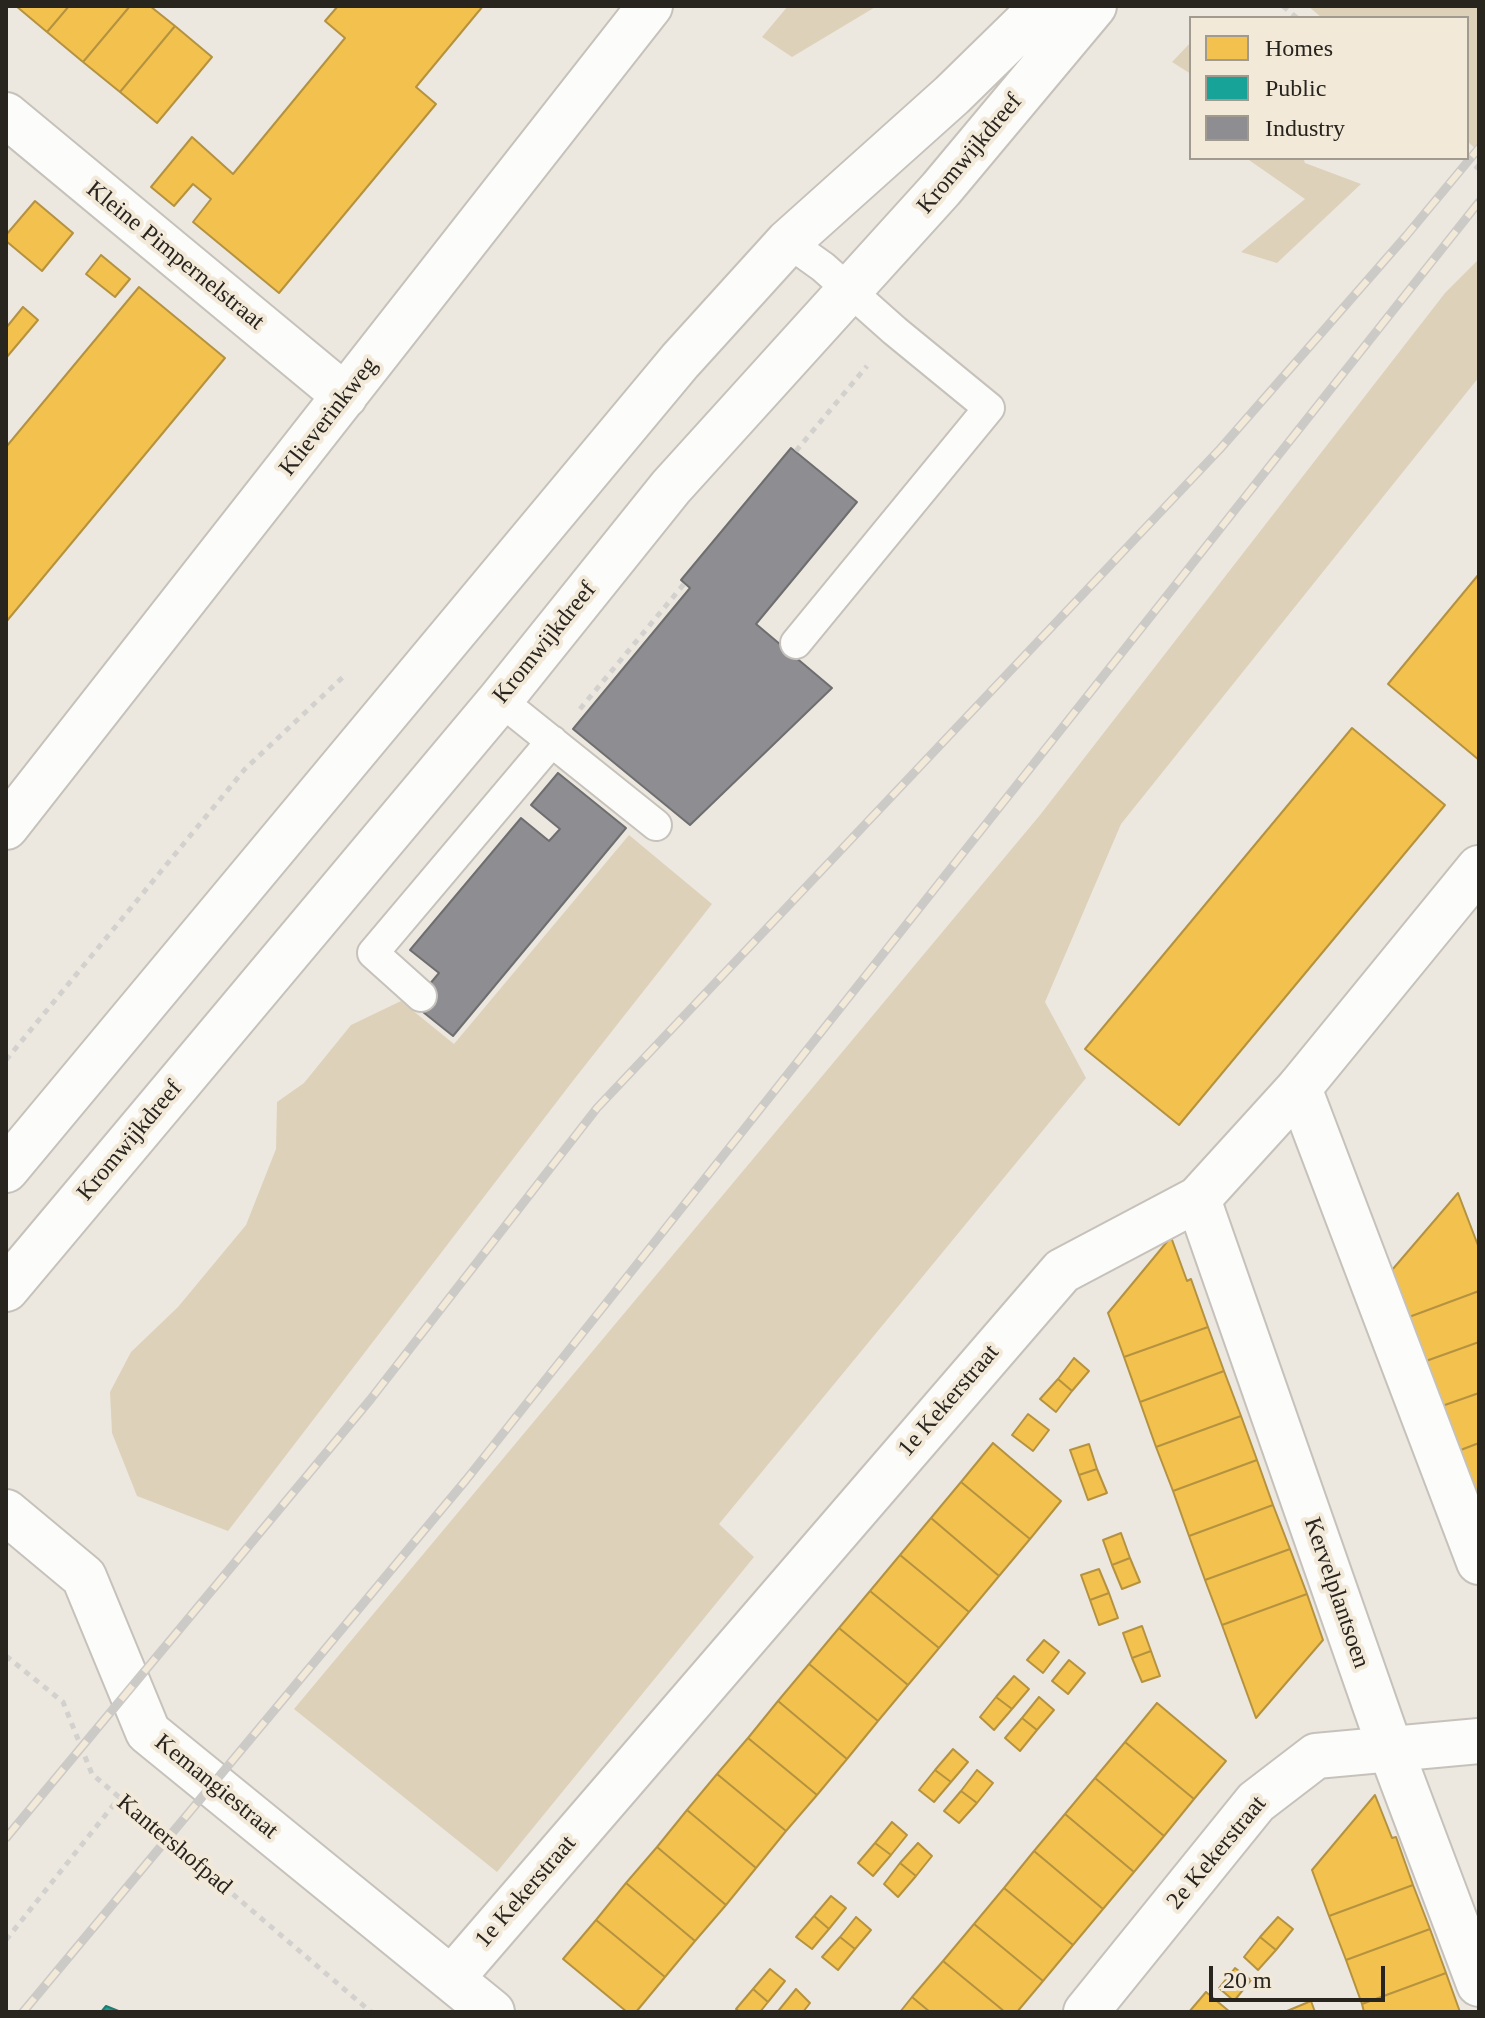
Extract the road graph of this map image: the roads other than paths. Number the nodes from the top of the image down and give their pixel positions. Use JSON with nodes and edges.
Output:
{"nodes":[{"id":1,"x":650,"y":6,"type":"edge"},
{"id":2,"x":1043,"y":6,"type":"edge"},
{"id":3,"x":1094,"y":6,"type":"edge"},
{"id":4,"x":6,"y":115,"type":"edge"},
{"id":5,"x":788,"y":242,"type":"junction"},
{"id":6,"x":849,"y":291,"type":"junction"},
{"id":7,"x":345,"y":396,"type":"junction"},
{"id":8,"x":796,"y":643,"type":"dead end"},
{"id":9,"x":500,"y":700,"type":"junction"},
{"id":10,"x":552,"y":741,"type":"junction"},
{"id":11,"x":13,"y":802,"type":"edge"},
{"id":12,"x":656,"y":825,"type":"dead end"},
{"id":13,"x":1479,"y":868,"type":"edge"},
{"id":14,"x":421,"y":996,"type":"dead end"},
{"id":15,"x":1299,"y":1088,"type":"junction"},
{"id":16,"x":6,"y":1170,"type":"edge"},
{"id":17,"x":1198,"y":1199,"type":"junction"},
{"id":18,"x":6,"y":1289,"type":"edge"},
{"id":19,"x":6,"y":1512,"type":"edge"},
{"id":20,"x":1479,"y":1562,"type":"edge"},
{"id":21,"x":1479,"y":1741,"type":"edge"},
{"id":22,"x":1390,"y":1748,"type":"junction"},
{"id":23,"x":452,"y":1978,"type":"junction"},
{"id":24,"x":1479,"y":1984,"type":"edge"},
{"id":25,"x":492,"y":2012,"type":"edge"},
{"id":26,"x":1086,"y":2012,"type":"edge"}],
"edges":[{"from":1,"to":7,"type":"street","name":"Klieverinkweg"},
{"from":2,"to":5,"type":"street","name":"Kromwijkdreef"},
{"from":3,"to":6,"type":"street","name":"Kromwijkdreef"},
{"from":4,"to":7,"type":"street","name":"Kleine Pimpernelstraat"},
{"from":5,"to":6,"type":"lane"},
{"from":5,"to":16,"type":"street","name":"Kromwijkdreef"},
{"from":6,"to":8,"type":"lane"},
{"from":6,"to":9,"type":"street","name":"Kromwijkdreef"},
{"from":7,"to":11,"type":"street","name":"Klieverinkweg"},
{"from":9,"to":10,"type":"lane"},
{"from":9,"to":18,"type":"street","name":"Kromwijkdreef"},
{"from":10,"to":12,"type":"lane"},
{"from":10,"to":14,"type":"lane"},
{"from":13,"to":15,"type":"street","name":"1e Kekerstraat"},
{"from":15,"to":17,"type":"street","name":"1e Kekerstraat"},
{"from":15,"to":20,"type":"street"},
{"from":17,"to":22,"type":"street","name":"Kervelplantsoen"},
{"from":17,"to":23,"type":"street","name":"1e Kekerstraat"},
{"from":19,"to":23,"type":"street","name":"Kemangiestraat"},
{"from":21,"to":22,"type":"street","name":"2e Kekerstraat"},
{"from":22,"to":24,"type":"street","name":"Kervelplantsoen"},
{"from":22,"to":26,"type":"street","name":"2e Kekerstraat"},
{"from":23,"to":25,"type":"street","name":"Kemangiestraat"}]}
